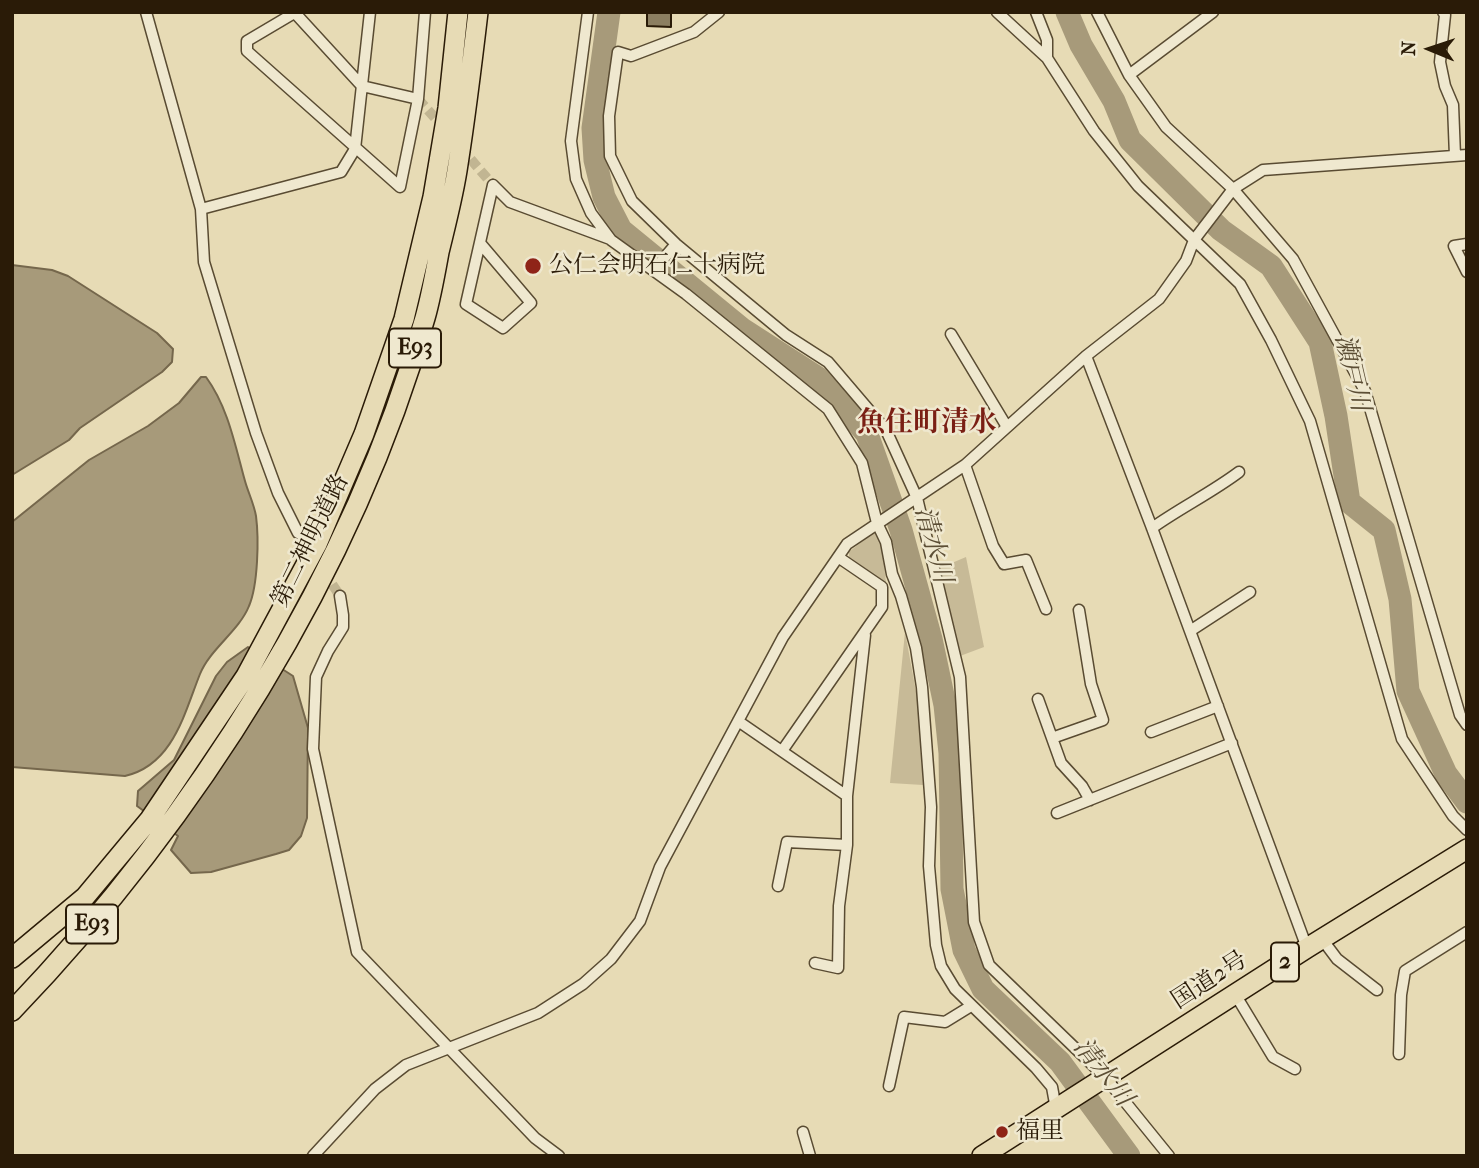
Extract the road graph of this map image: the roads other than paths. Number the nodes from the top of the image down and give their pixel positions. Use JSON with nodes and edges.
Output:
{"nodes":[{"id":1,"x":146,"y":12,"type":"edge"},
{"id":2,"x":370,"y":12,"type":"edge"},
{"id":3,"x":425,"y":12,"type":"edge"},
{"id":4,"x":458,"y":12,"type":"edge"},
{"id":5,"x":478,"y":12,"type":"edge"},
{"id":6,"x":588,"y":12,"type":"edge"},
{"id":7,"x":719,"y":12,"type":"edge"},
{"id":8,"x":997,"y":12,"type":"edge"},
{"id":9,"x":1036,"y":12,"type":"edge"},
{"id":10,"x":1097,"y":12,"type":"edge"},
{"id":11,"x":1213,"y":12,"type":"edge"},
{"id":12,"x":1443,"y":12,"type":"edge"},
{"id":13,"x":296,"y":13,"type":"edge"},
{"id":14,"x":1047,"y":58,"type":"junction"},
{"id":15,"x":1129,"y":75,"type":"junction"},
{"id":16,"x":362,"y":86,"type":"junction"},
{"id":17,"x":418,"y":99,"type":"junction"},
{"id":18,"x":355,"y":149,"type":"junction"},
{"id":19,"x":1461,"y":155,"type":"edge"},
{"id":20,"x":1232,"y":192,"type":"junction"},
{"id":21,"x":201,"y":209,"type":"junction"},
{"id":22,"x":1197,"y":237,"type":"junction"},
{"id":23,"x":611,"y":240,"type":"junction"},
{"id":24,"x":480,"y":243,"type":"junction"},
{"id":25,"x":676,"y":244,"type":"junction"},
{"id":26,"x":1467,"y":244,"type":"edge"},
{"id":27,"x":654,"y":270,"type":"junction"},
{"id":28,"x":1467,"y":272,"type":"edge"},
{"id":29,"x":951,"y":334,"type":"dead end"},
{"id":30,"x":1086,"y":356,"type":"junction"},
{"id":31,"x":1007,"y":427,"type":"junction"},
{"id":32,"x":965,"y":464,"type":"junction"},
{"id":33,"x":1239,"y":472,"type":"dead end"},
{"id":34,"x":917,"y":498,"type":"junction"},
{"id":35,"x":877,"y":523,"type":"junction"},
{"id":36,"x":1152,"y":527,"type":"junction"},
{"id":37,"x":298,"y":533,"type":"tunnel mouth"},
{"id":38,"x":838,"y":557,"type":"junction"},
{"id":39,"x":1250,"y":592,"type":"dead end"},
{"id":40,"x":340,"y":596,"type":"tunnel mouth"},
{"id":41,"x":1046,"y":609,"type":"dead end"},
{"id":42,"x":1079,"y":610,"type":"dead end"},
{"id":43,"x":1190,"y":631,"type":"junction"},
{"id":44,"x":864,"y":635,"type":"junction"},
{"id":45,"x":270,"y":655,"type":"junction"},
{"id":46,"x":1038,"y":699,"type":"dead end"},
{"id":47,"x":1218,"y":706,"type":"junction"},
{"id":48,"x":738,"y":721,"type":"junction"},
{"id":49,"x":1467,"y":725,"type":"edge"},
{"id":50,"x":1151,"y":732,"type":"dead end"},
{"id":51,"x":1052,"y":738,"type":"junction"},
{"id":52,"x":1232,"y":743,"type":"junction"},
{"id":53,"x":782,"y":751,"type":"junction"},
{"id":54,"x":847,"y":796,"type":"junction"},
{"id":55,"x":1090,"y":800,"type":"junction"},
{"id":56,"x":1057,"y":813,"type":"dead end"},
{"id":57,"x":157,"y":825,"type":"junction"},
{"id":58,"x":1467,"y":830,"type":"edge"},
{"id":59,"x":847,"y":845,"type":"junction"},
{"id":60,"x":1467,"y":849,"type":"edge"},
{"id":61,"x":778,"y":886,"type":"dead end"},
{"id":62,"x":1467,"y":932,"type":"edge"},
{"id":63,"x":1314,"y":943,"type":"junction"},
{"id":64,"x":12,"y":958,"type":"edge"},
{"id":65,"x":815,"y":963,"type":"dead end"},
{"id":66,"x":1377,"y":990,"type":"dead end"},
{"id":67,"x":1235,"y":994,"type":"junction"},
{"id":68,"x":971,"y":1006,"type":"junction"},
{"id":69,"x":12,"y":1011,"type":"edge"},
{"id":70,"x":448,"y":1048,"type":"junction"},
{"id":71,"x":1399,"y":1054,"type":"dead end"},
{"id":72,"x":1295,"y":1069,"type":"dead end"},
{"id":73,"x":1105,"y":1077,"type":"junction"},
{"id":74,"x":889,"y":1086,"type":"dead end"},
{"id":75,"x":1056,"y":1109,"type":"junction"},
{"id":76,"x":803,"y":1132,"type":"dead end"},
{"id":77,"x":313,"y":1156,"type":"edge"},
{"id":78,"x":559,"y":1156,"type":"edge"},
{"id":79,"x":810,"y":1156,"type":"edge"},
{"id":80,"x":982,"y":1156,"type":"edge"},
{"id":81,"x":1169,"y":1156,"type":"edge"}],
"edges":[{"from":1,"to":21,"type":"street"},
{"from":2,"to":16,"type":"street"},
{"from":3,"to":17,"type":"street"},
{"from":4,"to":45,"type":"highway","name":"第二神明道路","number":"E93"},
{"from":5,"to":45,"type":"highway","name":"第二神明道路","number":"E93"},
{"from":6,"to":23,"type":"street"},
{"from":7,"to":25,"type":"street"},
{"from":8,"to":14,"type":"street"},
{"from":9,"to":14,"type":"street"},
{"from":10,"to":15,"type":"street"},
{"from":11,"to":15,"type":"street"},
{"from":12,"to":19,"type":"street"},
{"from":13,"to":16,"type":"street"},
{"from":13,"to":18,"type":"street"},
{"from":14,"to":22,"type":"street"},
{"from":15,"to":20,"type":"street"},
{"from":16,"to":17,"type":"street"},
{"from":16,"to":18,"type":"street"},
{"from":17,"to":18,"type":"street"},
{"from":18,"to":21,"type":"street"},
{"from":19,"to":20,"type":"street"},
{"from":20,"to":22,"type":"street"},
{"from":20,"to":49,"type":"street"},
{"from":21,"to":37,"type":"street"},
{"from":22,"to":30,"type":"street"},
{"from":22,"to":58,"type":"street"},
{"from":23,"to":24,"type":"street"},
{"from":23,"to":27,"type":"street"},
{"from":24,"to":24,"type":"street"},
{"from":25,"to":27,"type":"street"},
{"from":25,"to":34,"type":"street"},
{"from":26,"to":28,"type":"street"},
{"from":27,"to":35,"type":"street"},
{"from":29,"to":31,"type":"street"},
{"from":30,"to":31,"type":"street"},
{"from":30,"to":36,"type":"street"},
{"from":31,"to":32,"type":"street"},
{"from":32,"to":34,"type":"street"},
{"from":32,"to":41,"type":"street"},
{"from":33,"to":36,"type":"street"},
{"from":34,"to":35,"type":"street"},
{"from":34,"to":73,"type":"street"},
{"from":35,"to":38,"type":"street"},
{"from":35,"to":68,"type":"street"},
{"from":36,"to":43,"type":"street"},
{"from":38,"to":44,"type":"street"},
{"from":38,"to":48,"type":"street"},
{"from":39,"to":43,"type":"street"},
{"from":40,"to":70,"type":"street"},
{"from":42,"to":51,"type":"street"},
{"from":43,"to":47,"type":"street"},
{"from":44,"to":53,"type":"street"},
{"from":44,"to":54,"type":"street"},
{"from":45,"to":57,"type":"highway","name":"第二神明道路","number":"E93"},
{"from":46,"to":51,"type":"street"},
{"from":47,"to":50,"type":"street"},
{"from":47,"to":52,"type":"street"},
{"from":48,"to":53,"type":"street"},
{"from":48,"to":70,"type":"street"},
{"from":51,"to":55,"type":"street"},
{"from":52,"to":55,"type":"street"},
{"from":52,"to":63,"type":"street"},
{"from":53,"to":54,"type":"street"},
{"from":54,"to":59,"type":"street"},
{"from":55,"to":56,"type":"street"},
{"from":57,"to":64,"type":"highway","name":"第二神明道路","number":"E93"},
{"from":57,"to":69,"type":"highway","name":"第二神明道路","number":"E93"},
{"from":59,"to":61,"type":"street"},
{"from":59,"to":65,"type":"street"},
{"from":60,"to":63,"type":"highway","name":"国道2号","number":"2"},
{"from":62,"to":71,"type":"street"},
{"from":63,"to":66,"type":"street"},
{"from":63,"to":67,"type":"highway","name":"国道2号","number":"2"},
{"from":67,"to":72,"type":"street"},
{"from":67,"to":73,"type":"highway","name":"国道2号","number":"2"},
{"from":68,"to":74,"type":"street"},
{"from":68,"to":75,"type":"street"},
{"from":70,"to":77,"type":"street"},
{"from":70,"to":78,"type":"street"},
{"from":73,"to":75,"type":"highway","name":"国道2号","number":"2"},
{"from":73,"to":81,"type":"street"},
{"from":75,"to":80,"type":"highway","name":"国道2号","number":"2"},
{"from":76,"to":79,"type":"street"}]}
